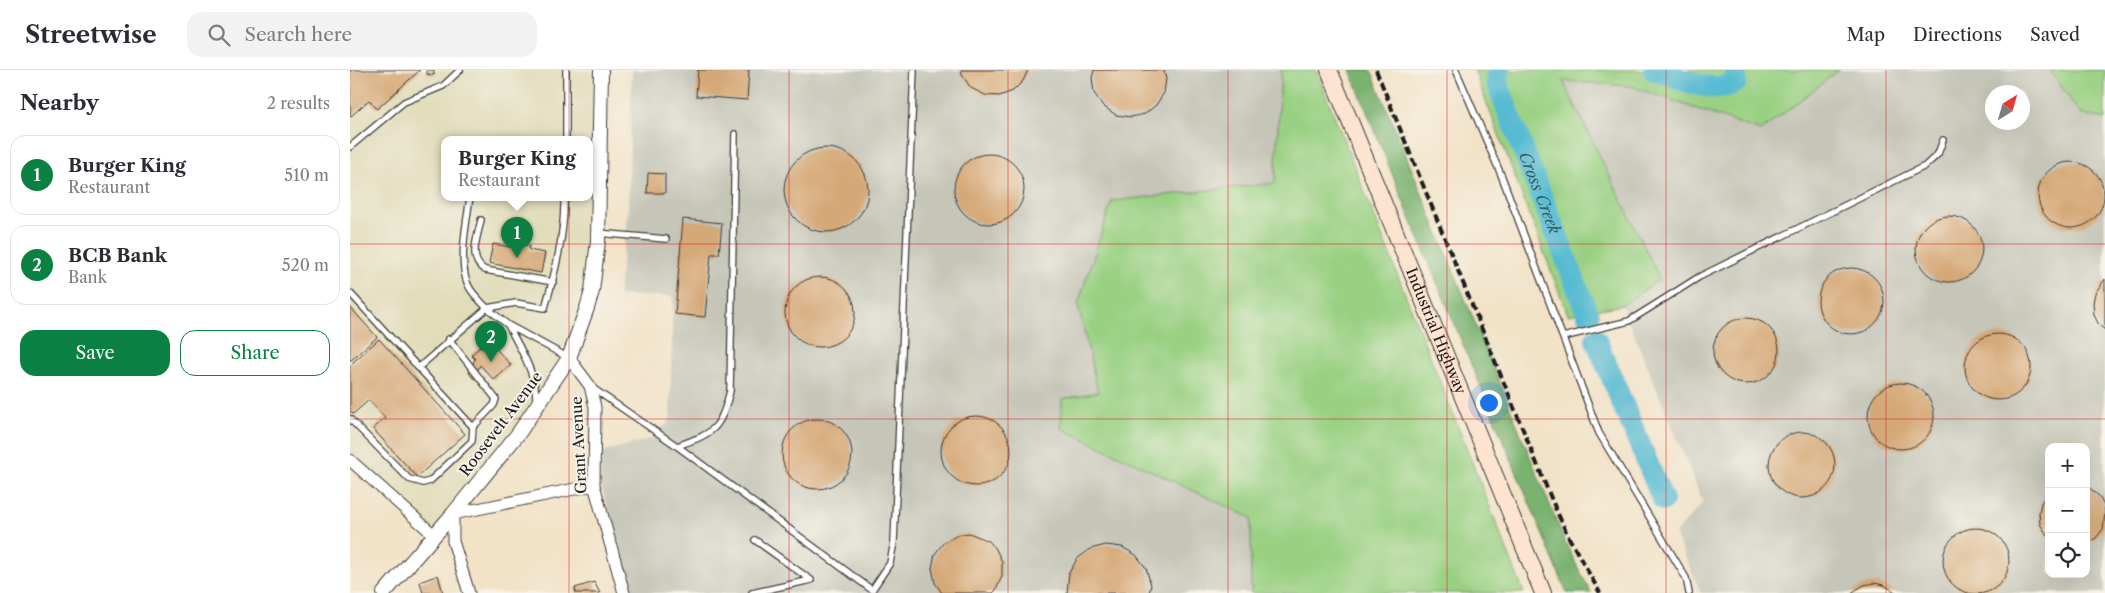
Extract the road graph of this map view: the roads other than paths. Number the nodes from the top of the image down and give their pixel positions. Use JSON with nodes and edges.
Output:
{"nodes":[{"id":1,"x":460,"y":70,"type":"edge"},
{"id":2,"x":566,"y":70,"type":"edge"},
{"id":3,"x":601,"y":70,"type":"edge"},
{"id":4,"x":914,"y":70,"type":"edge"},
{"id":5,"x":1328,"y":70,"type":"edge"},
{"id":6,"x":1456,"y":70,"type":"edge"},
{"id":7,"x":735,"y":134,"type":"dead end"},
{"id":8,"x":566,"y":136,"type":"edge"},
{"id":9,"x":1943,"y":140,"type":"dead end"},
{"id":10,"x":350,"y":147,"type":"edge"},
{"id":11,"x":470,"y":201,"type":"edge"},
{"id":12,"x":564,"y":201,"type":"edge"},
{"id":13,"x":481,"y":220,"type":"dead end"},
{"id":14,"x":598,"y":233,"type":"junction"},
{"id":15,"x":666,"y":239,"type":"dead end"},
{"id":16,"x":553,"y":282,"type":"junction"},
{"id":17,"x":350,"y":293,"type":"edge"},
{"id":18,"x":486,"y":308,"type":"junction"},
{"id":19,"x":508,"y":325,"type":"junction"},
{"id":20,"x":1563,"y":337,"type":"junction"},
{"id":21,"x":449,"y":339,"type":"junction"},
{"id":22,"x":569,"y":358,"type":"junction"},
{"id":23,"x":418,"y":368,"type":"junction"},
{"id":24,"x":590,"y":386,"type":"junction"},
{"id":25,"x":536,"y":409,"type":"junction"},
{"id":26,"x":350,"y":419,"type":"edge"},
{"id":27,"x":473,"y":427,"type":"junction"},
{"id":28,"x":677,"y":446,"type":"junction"},
{"id":29,"x":350,"y":460,"type":"edge"},
{"id":30,"x":594,"y":485,"type":"junction"},
{"id":31,"x":453,"y":514,"type":"junction"},
{"id":32,"x":434,"y":535,"type":"junction"},
{"id":33,"x":755,"y":540,"type":"dead end"},
{"id":34,"x":874,"y":591,"type":"edge"},
{"id":35,"x":384,"y":593,"type":"edge"},
{"id":36,"x":468,"y":593,"type":"edge"},
{"id":37,"x":624,"y":593,"type":"edge"},
{"id":38,"x":752,"y":593,"type":"edge"},
{"id":39,"x":1543,"y":593,"type":"edge"},
{"id":40,"x":1689,"y":593,"type":"edge"}],
"edges":[{"from":1,"to":10,"type":"lane"},
{"from":2,"to":8,"type":"lane"},
{"from":3,"to":14,"type":"street","name":"Roosevelt Avenue"},
{"from":4,"to":34,"type":"lane"},
{"from":5,"to":39,"type":"main road","name":"Industrial Highway"},
{"from":6,"to":20,"type":"lane"},
{"from":7,"to":28,"type":"lane"},
{"from":9,"to":20,"type":"lane"},
{"from":11,"to":18,"type":"lane"},
{"from":12,"to":16,"type":"lane"},
{"from":13,"to":16,"type":"lane"},
{"from":14,"to":15,"type":"lane"},
{"from":14,"to":22,"type":"street","name":"Roosevelt Avenue"},
{"from":16,"to":18,"type":"lane"},
{"from":17,"to":23,"type":"lane"},
{"from":18,"to":19,"type":"lane"},
{"from":18,"to":21,"type":"lane"},
{"from":19,"to":22,"type":"lane"},
{"from":19,"to":25,"type":"lane"},
{"from":20,"to":40,"type":"lane"},
{"from":21,"to":23,"type":"lane"},
{"from":21,"to":27,"type":"lane"},
{"from":22,"to":24,"type":"street","name":"Grant Avenue"},
{"from":22,"to":25,"type":"street","name":"Roosevelt Avenue"},
{"from":23,"to":27,"type":"lane"},
{"from":24,"to":28,"type":"lane"},
{"from":24,"to":30,"type":"street","name":"Grant Avenue"},
{"from":25,"to":31,"type":"street","name":"Roosevelt Avenue"},
{"from":26,"to":27,"type":"lane"},
{"from":28,"to":34,"type":"lane"},
{"from":29,"to":32,"type":"street"},
{"from":30,"to":31,"type":"street"},
{"from":30,"to":37,"type":"street","name":"Grant Avenue"},
{"from":31,"to":32,"type":"street","name":"Roosevelt Avenue"},
{"from":31,"to":36,"type":"street"},
{"from":32,"to":35,"type":"street","name":"Roosevelt Avenue"},
{"from":33,"to":38,"type":"lane"}]}
